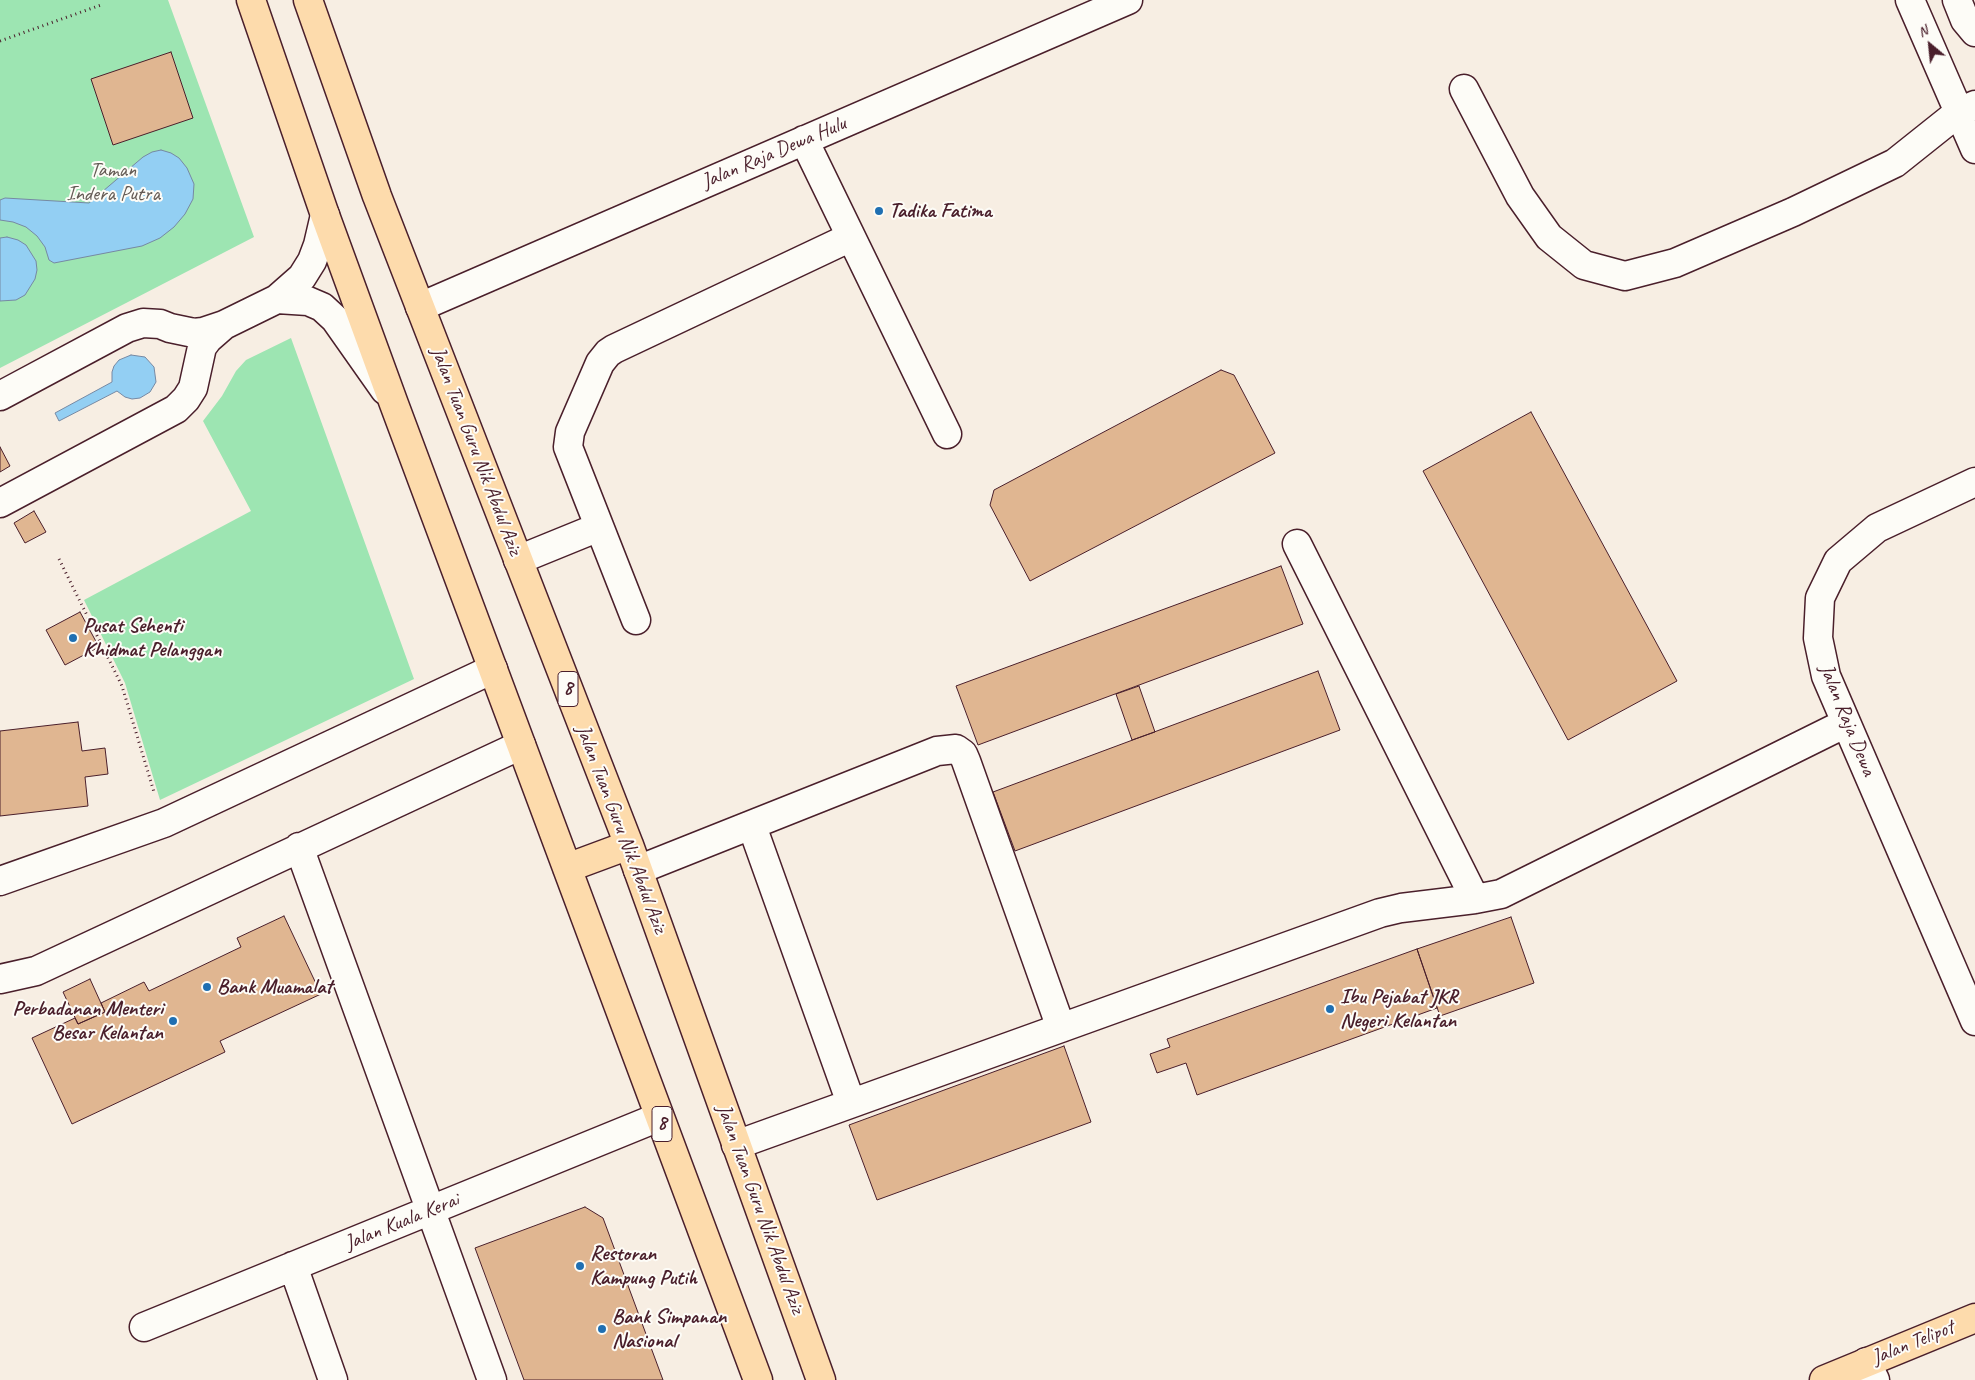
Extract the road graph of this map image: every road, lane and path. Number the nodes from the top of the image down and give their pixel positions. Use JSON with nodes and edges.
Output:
{"nodes":[{"id":1,"x":251,"y":0,"type":"edge"},
{"id":2,"x":308,"y":0,"type":"edge"},
{"id":3,"x":1128,"y":0,"type":"edge"},
{"id":4,"x":1910,"y":0,"type":"edge"},
{"id":5,"x":1957,"y":0,"type":"edge"},
{"id":6,"x":101,"y":5,"type":"dead end"},
{"id":7,"x":1975,"y":32,"type":"edge"},
{"id":8,"x":0,"y":41,"type":"edge"},
{"id":9,"x":1464,"y":89,"type":"dead end"},
{"id":10,"x":1967,"y":108,"type":"edge"},
{"id":11,"x":804,"y":140,"type":"junction"},
{"id":12,"x":1975,"y":149,"type":"edge"},
{"id":13,"x":325,"y":214,"type":"junction"},
{"id":14,"x":851,"y":237,"type":"junction"},
{"id":15,"x":276,"y":299,"type":"junction"},
{"id":16,"x":420,"y":307,"type":"junction"},
{"id":17,"x":224,"y":325,"type":"junction"},
{"id":18,"x":0,"y":396,"type":"edge"},
{"id":19,"x":394,"y":404,"type":"junction"},
{"id":20,"x":947,"y":434,"type":"dead end"},
{"id":21,"x":1975,"y":482,"type":"edge"},
{"id":22,"x":0,"y":502,"type":"edge"},
{"id":23,"x":599,"y":527,"type":"junction"},
{"id":24,"x":1297,"y":544,"type":"dead end"},
{"id":25,"x":59,"y":559,"type":"dead end"},
{"id":26,"x":518,"y":560,"type":"junction"},
{"id":27,"x":636,"y":620,"type":"dead end"},
{"id":28,"x":493,"y":669,"type":"junction"},
{"id":29,"x":1846,"y":723,"type":"junction"},
{"id":30,"x":521,"y":745,"type":"junction"},
{"id":31,"x":164,"y":823,"type":"junction"},
{"id":32,"x":752,"y":826,"type":"junction"},
{"id":33,"x":629,"y":845,"type":"junction"},
{"id":34,"x":299,"y":848,"type":"junction"},
{"id":35,"x":567,"y":868,"type":"junction"},
{"id":36,"x":638,"y":870,"type":"junction"},
{"id":37,"x":0,"y":881,"type":"edge"},
{"id":38,"x":1475,"y":899,"type":"junction"},
{"id":39,"x":0,"y":979,"type":"edge"},
{"id":40,"x":1975,"y":1021,"type":"edge"},
{"id":41,"x":1062,"y":1028,"type":"junction"},
{"id":42,"x":851,"y":1103,"type":"junction"},
{"id":43,"x":659,"y":1117,"type":"junction"},
{"id":44,"x":736,"y":1145,"type":"junction"},
{"id":45,"x":431,"y":1210,"type":"junction"},
{"id":46,"x":293,"y":1266,"type":"junction"},
{"id":47,"x":1975,"y":1318,"type":"edge"},
{"id":48,"x":144,"y":1327,"type":"dead end"},
{"id":49,"x":1870,"y":1371,"type":"edge"},
{"id":50,"x":333,"y":1380,"type":"edge"},
{"id":51,"x":492,"y":1380,"type":"edge"},
{"id":52,"x":758,"y":1380,"type":"edge"},
{"id":53,"x":821,"y":1380,"type":"edge"},
{"id":54,"x":1824,"y":1380,"type":"edge"}],
"edges":[{"from":1,"to":13,"type":"main road","number":"8"},
{"from":2,"to":16,"type":"main road","name":"Jalan Tuan Guru Nik Abdul Aziz","number":"8"},
{"from":3,"to":11,"type":"street","name":"Jalan Raja Dewa Hulu"},
{"from":4,"to":10,"type":"street"},
{"from":5,"to":7,"type":"street"},
{"from":6,"to":8,"type":"path"},
{"from":9,"to":10,"type":"street"},
{"from":10,"to":12,"type":"street"},
{"from":11,"to":14,"type":"street"},
{"from":11,"to":16,"type":"street","name":"Jalan Raja Dewa Hulu"},
{"from":13,"to":15,"type":"street"},
{"from":13,"to":19,"type":"main road","number":"8"},
{"from":14,"to":20,"type":"street"},
{"from":14,"to":23,"type":"street"},
{"from":15,"to":17,"type":"street"},
{"from":15,"to":19,"type":"street"},
{"from":16,"to":26,"type":"main road","name":"Jalan Tuan Guru Nik Abdul Aziz","number":"8"},
{"from":17,"to":18,"type":"street"},
{"from":17,"to":22,"type":"street"},
{"from":19,"to":28,"type":"main road","number":"8"},
{"from":21,"to":29,"type":"street","name":"Jalan Raja Dewa"},
{"from":23,"to":26,"type":"street"},
{"from":23,"to":27,"type":"street"},
{"from":24,"to":38,"type":"street"},
{"from":25,"to":31,"type":"path"},
{"from":26,"to":33,"type":"main road","name":"Jalan Tuan Guru Nik Abdul Aziz","number":"8"},
{"from":28,"to":30,"type":"main road","number":"8"},
{"from":28,"to":31,"type":"street"},
{"from":29,"to":38,"type":"street"},
{"from":29,"to":40,"type":"street","name":"Jalan Raja Dewa"},
{"from":30,"to":34,"type":"street"},
{"from":30,"to":35,"type":"main road","number":"8"},
{"from":31,"to":37,"type":"street"},
{"from":32,"to":36,"type":"street"},
{"from":32,"to":41,"type":"street"},
{"from":32,"to":42,"type":"street"},
{"from":33,"to":35,"type":"main road"},
{"from":33,"to":36,"type":"main road","name":"Jalan Tuan Guru Nik Abdul Aziz","number":"8"},
{"from":34,"to":39,"type":"street"},
{"from":34,"to":45,"type":"street"},
{"from":35,"to":43,"type":"main road","number":"8"},
{"from":36,"to":44,"type":"main road","name":"Jalan Tuan Guru Nik Abdul Aziz","number":"8"},
{"from":38,"to":41,"type":"street"},
{"from":41,"to":42,"type":"street"},
{"from":42,"to":44,"type":"street"},
{"from":43,"to":45,"type":"street","name":"Jalan Kuala Kerai"},
{"from":43,"to":52,"type":"main road","number":"8"},
{"from":44,"to":53,"type":"main road","name":"Jalan Tuan Guru Nik Abdul Aziz","number":"8"},
{"from":45,"to":46,"type":"street","name":"Jalan Kuala Kerai"},
{"from":45,"to":51,"type":"street"},
{"from":46,"to":48,"type":"street","name":"Jalan Kuala Kerai"},
{"from":46,"to":50,"type":"street"},
{"from":47,"to":49,"type":"main road","name":"Jalan Telipot"},
{"from":49,"to":54,"type":"main road","name":"Jalan Telipot"}]}
